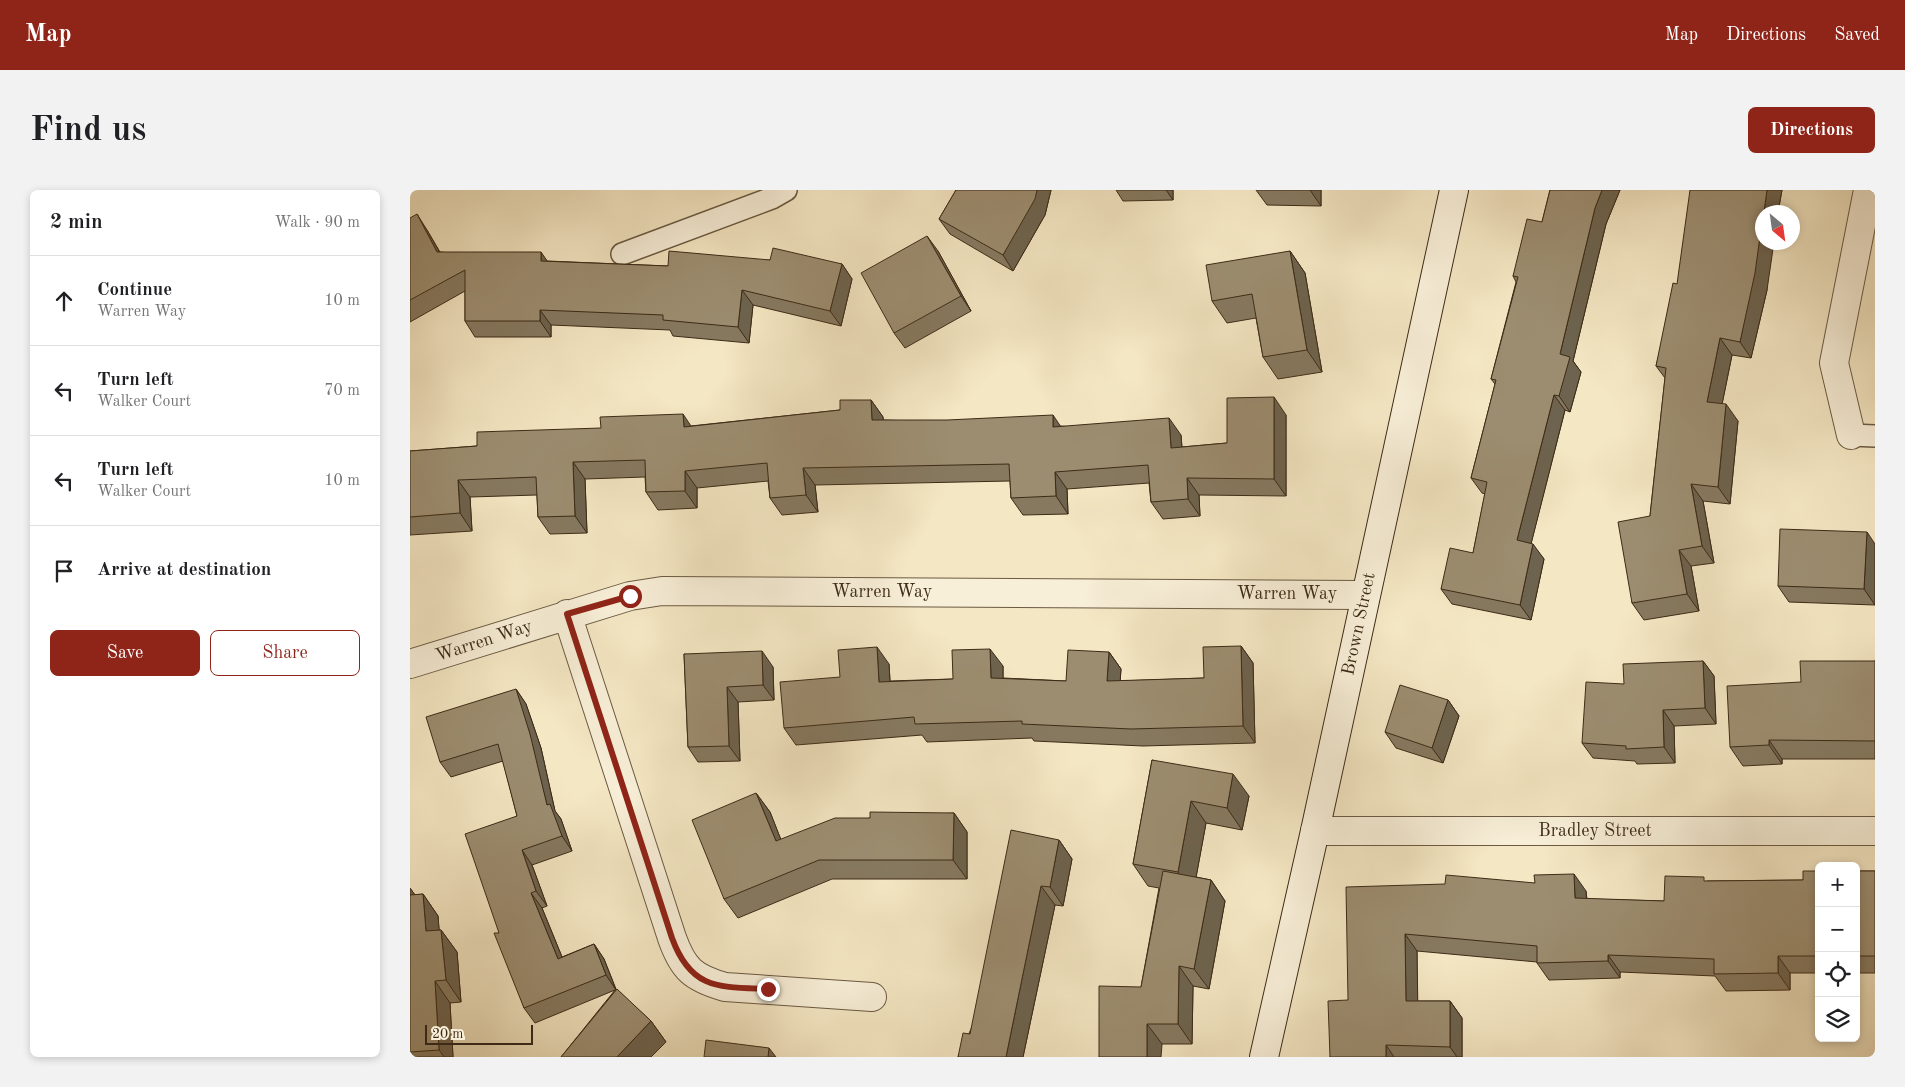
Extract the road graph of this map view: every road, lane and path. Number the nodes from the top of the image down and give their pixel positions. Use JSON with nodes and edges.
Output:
{"nodes":[{"id":1,"x":786,"y":190,"type":"edge"},
{"id":2,"x":1454,"y":190,"type":"edge"},
{"id":3,"x":1868,"y":190,"type":"edge"},
{"id":4,"x":622,"y":254,"type":"dead end"},
{"id":5,"x":1863,"y":436,"type":"edge"},
{"id":6,"x":1365,"y":594,"type":"junction"},
{"id":7,"x":567,"y":614,"type":"junction"},
{"id":8,"x":410,"y":664,"type":"edge"},
{"id":9,"x":1316,"y":831,"type":"junction"},
{"id":10,"x":1875,"y":831,"type":"edge"},
{"id":11,"x":872,"y":996,"type":"dead end"},
{"id":12,"x":1264,"y":1057,"type":"edge"}],
"edges":[{"from":1,"to":4,"type":"lane"},
{"from":2,"to":6,"type":"street","name":"Brown Street"},
{"from":3,"to":5,"type":"street"},
{"from":6,"to":7,"type":"street","name":"Warren Way"},
{"from":6,"to":9,"type":"street","name":"Brown Street"},
{"from":7,"to":8,"type":"street","name":"Warren Way"},
{"from":7,"to":11,"type":"street"},
{"from":9,"to":10,"type":"street","name":"Bradley Street"},
{"from":9,"to":12,"type":"street","name":"Brown Street"}]}
